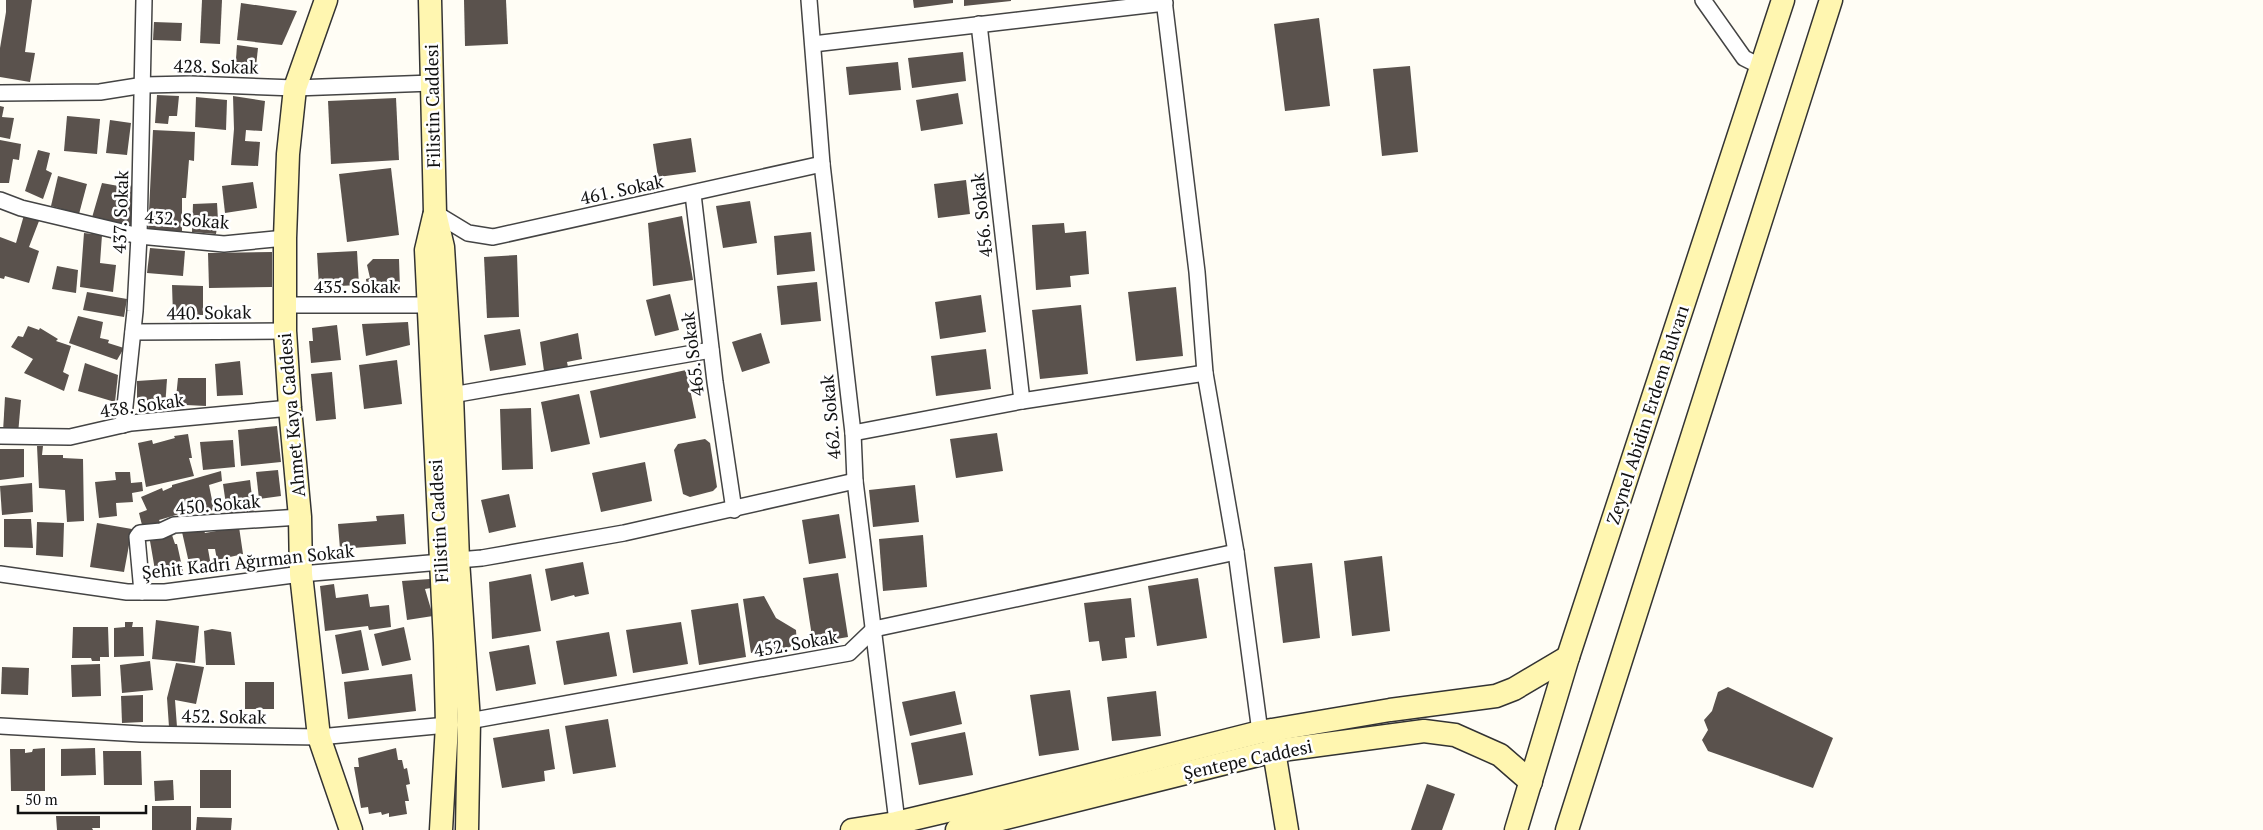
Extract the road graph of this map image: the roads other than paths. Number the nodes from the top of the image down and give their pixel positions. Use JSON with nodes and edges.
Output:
{"nodes":[{"id":1,"x":144,"y":0,"type":"edge"},
{"id":2,"x":326,"y":0,"type":"edge"},
{"id":3,"x":430,"y":0,"type":"edge"},
{"id":4,"x":809,"y":0,"type":"edge"},
{"id":5,"x":1704,"y":0,"type":"edge"},
{"id":6,"x":1783,"y":0,"type":"edge"},
{"id":7,"x":1831,"y":0,"type":"edge"},
{"id":8,"x":1165,"y":2,"type":"edge"},
{"id":9,"x":979,"y":24,"type":"junction"},
{"id":10,"x":813,"y":44,"type":"junction"},
{"id":11,"x":1762,"y":67,"type":"junction"},
{"id":12,"x":432,"y":83,"type":"junction"},
{"id":13,"x":144,"y":85,"type":"junction"},
{"id":14,"x":296,"y":88,"type":"junction"},
{"id":15,"x":0,"y":93,"type":"edge"},
{"id":16,"x":822,"y":164,"type":"junction"},
{"id":17,"x":693,"y":194,"type":"junction"},
{"id":18,"x":0,"y":200,"type":"edge"},
{"id":19,"x":435,"y":213,"type":"junction"},
{"id":20,"x":139,"y":236,"type":"junction"},
{"id":21,"x":285,"y":238,"type":"junction"},
{"id":22,"x":285,"y":305,"type":"junction"},
{"id":23,"x":428,"y":305,"type":"junction"},
{"id":24,"x":285,"y":331,"type":"junction"},
{"id":25,"x":133,"y":332,"type":"junction"},
{"id":26,"x":711,"y":350,"type":"junction"},
{"id":27,"x":1205,"y":373,"type":"junction"},
{"id":28,"x":452,"y":395,"type":"junction"},
{"id":29,"x":1022,"y":401,"type":"junction"},
{"id":30,"x":290,"y":408,"type":"junction"},
{"id":31,"x":123,"y":425,"type":"junction"},
{"id":32,"x":853,"y":433,"type":"junction"},
{"id":33,"x":0,"y":436,"type":"edge"},
{"id":34,"x":855,"y":482,"type":"junction"},
{"id":35,"x":734,"y":510,"type":"junction"},
{"id":36,"x":300,"y":517,"type":"junction"},
{"id":37,"x":1236,"y":552,"type":"junction"},
{"id":38,"x":449,"y":561,"type":"junction"},
{"id":39,"x":0,"y":574,"type":"edge"},
{"id":40,"x":301,"y":574,"type":"junction"},
{"id":41,"x":142,"y":592,"type":"junction"},
{"id":42,"x":874,"y":629,"type":"junction"},
{"id":43,"x":1568,"y":657,"type":"junction"},
{"id":44,"x":469,"y":720,"type":"junction"},
{"id":45,"x":447,"y":725,"type":"junction"},
{"id":46,"x":0,"y":726,"type":"edge"},
{"id":47,"x":1260,"y":732,"type":"junction"},
{"id":48,"x":319,"y":737,"type":"junction"},
{"id":49,"x":1274,"y":751,"type":"junction"},
{"id":50,"x":1531,"y":782,"type":"junction"},
{"id":51,"x":897,"y":826,"type":"edge"},
{"id":52,"x":351,"y":830,"type":"edge"},
{"id":53,"x":441,"y":830,"type":"edge"},
{"id":54,"x":467,"y":830,"type":"edge"},
{"id":55,"x":852,"y":830,"type":"edge"},
{"id":56,"x":957,"y":830,"type":"edge"},
{"id":57,"x":1287,"y":830,"type":"edge"},
{"id":58,"x":1516,"y":830,"type":"edge"},
{"id":59,"x":1567,"y":830,"type":"edge"}],
"edges":[{"from":1,"to":13,"type":"street","name":"437. Sokak"},
{"from":2,"to":14,"type":"street","name":"Ahmet Kaya Caddesi"},
{"from":3,"to":12,"type":"street","name":"Filistin Caddesi"},
{"from":4,"to":10,"type":"street","name":"462. Sokak"},
{"from":5,"to":11,"type":"street"},
{"from":6,"to":11,"type":"street","name":"Zeynel Abidin Erdem Bulvarı"},
{"from":7,"to":59,"type":"street"},
{"from":8,"to":9,"type":"street"},
{"from":8,"to":27,"type":"street"},
{"from":9,"to":10,"type":"street"},
{"from":9,"to":29,"type":"street","name":"456. Sokak"},
{"from":10,"to":16,"type":"street","name":"462. Sokak"},
{"from":11,"to":43,"type":"street","name":"Zeynel Abidin Erdem Bulvarı"},
{"from":12,"to":14,"type":"street","name":"428. Sokak"},
{"from":12,"to":19,"type":"street","name":"Filistin Caddesi"},
{"from":13,"to":14,"type":"street","name":"428. Sokak"},
{"from":13,"to":15,"type":"street","name":"428. Sokak"},
{"from":13,"to":20,"type":"street","name":"437. Sokak"},
{"from":14,"to":21,"type":"street","name":"Ahmet Kaya Caddesi"},
{"from":16,"to":17,"type":"street","name":"461. Sokak"},
{"from":16,"to":32,"type":"street","name":"462. Sokak"},
{"from":17,"to":19,"type":"street","name":"461. Sokak"},
{"from":17,"to":26,"type":"street","name":"465. Sokak"},
{"from":18,"to":20,"type":"street","name":"432. Sokak"},
{"from":19,"to":23,"type":"street","name":"Filistin Caddesi"},
{"from":19,"to":28,"type":"street","name":"Filistin Caddesi"},
{"from":20,"to":21,"type":"street","name":"432. Sokak"},
{"from":20,"to":25,"type":"street","name":"437. Sokak"},
{"from":21,"to":22,"type":"street","name":"Ahmet Kaya Caddesi"},
{"from":22,"to":23,"type":"street","name":"435. Sokak"},
{"from":22,"to":24,"type":"street","name":"Ahmet Kaya Caddesi"},
{"from":23,"to":38,"type":"street","name":"Filistin Caddesi"},
{"from":24,"to":25,"type":"street","name":"440. Sokak"},
{"from":24,"to":30,"type":"street","name":"Ahmet Kaya Caddesi"},
{"from":25,"to":31,"type":"street","name":"437. Sokak"},
{"from":26,"to":28,"type":"street"},
{"from":26,"to":35,"type":"street","name":"465. Sokak"},
{"from":27,"to":29,"type":"street"},
{"from":27,"to":37,"type":"street"},
{"from":28,"to":38,"type":"street","name":"Filistin Caddesi"},
{"from":29,"to":32,"type":"street"},
{"from":30,"to":31,"type":"street","name":"438. Sokak"},
{"from":30,"to":36,"type":"street","name":"Ahmet Kaya Caddesi"},
{"from":31,"to":33,"type":"street","name":"438. Sokak"},
{"from":32,"to":34,"type":"street","name":"462. Sokak"},
{"from":34,"to":35,"type":"street","name":"Şehit Kadri Ağırman Sokak"},
{"from":34,"to":42,"type":"street","name":"462. Sokak"},
{"from":35,"to":38,"type":"street","name":"Şehit Kadri Ağırman Sokak"},
{"from":36,"to":40,"type":"street","name":"Ahmet Kaya Caddesi"},
{"from":36,"to":41,"type":"street","name":"450. Sokak"},
{"from":37,"to":42,"type":"street"},
{"from":37,"to":47,"type":"street"},
{"from":38,"to":40,"type":"street","name":"Şehit Kadri Ağırman Sokak"},
{"from":38,"to":44,"type":"street","name":"Filistin Caddesi"},
{"from":38,"to":45,"type":"street","name":"Filistin Caddesi"},
{"from":39,"to":41,"type":"street","name":"Şehit Kadri Ağırman Sokak"},
{"from":40,"to":41,"type":"street","name":"Şehit Kadri Ağırman Sokak"},
{"from":40,"to":48,"type":"street","name":"Ahmet Kaya Caddesi"},
{"from":42,"to":44,"type":"street","name":"452. Sokak"},
{"from":42,"to":51,"type":"street","name":"462. Sokak"},
{"from":43,"to":47,"type":"street"},
{"from":43,"to":50,"type":"street","name":"Zeynel Abidin Erdem Bulvarı"},
{"from":44,"to":54,"type":"street","name":"Filistin Caddesi"},
{"from":45,"to":48,"type":"street","name":"452. Sokak"},
{"from":45,"to":53,"type":"street","name":"Filistin Caddesi"},
{"from":46,"to":48,"type":"street","name":"452. Sokak"},
{"from":47,"to":51,"type":"street"},
{"from":48,"to":52,"type":"street","name":"Ahmet Kaya Caddesi"},
{"from":49,"to":50,"type":"street","name":"Şentepe Caddesi"},
{"from":49,"to":56,"type":"street","name":"Şentepe Caddesi"},
{"from":49,"to":57,"type":"street"},
{"from":50,"to":58,"type":"street","name":"Zeynel Abidin Erdem Bulvarı"},
{"from":51,"to":55,"type":"street"}]}
